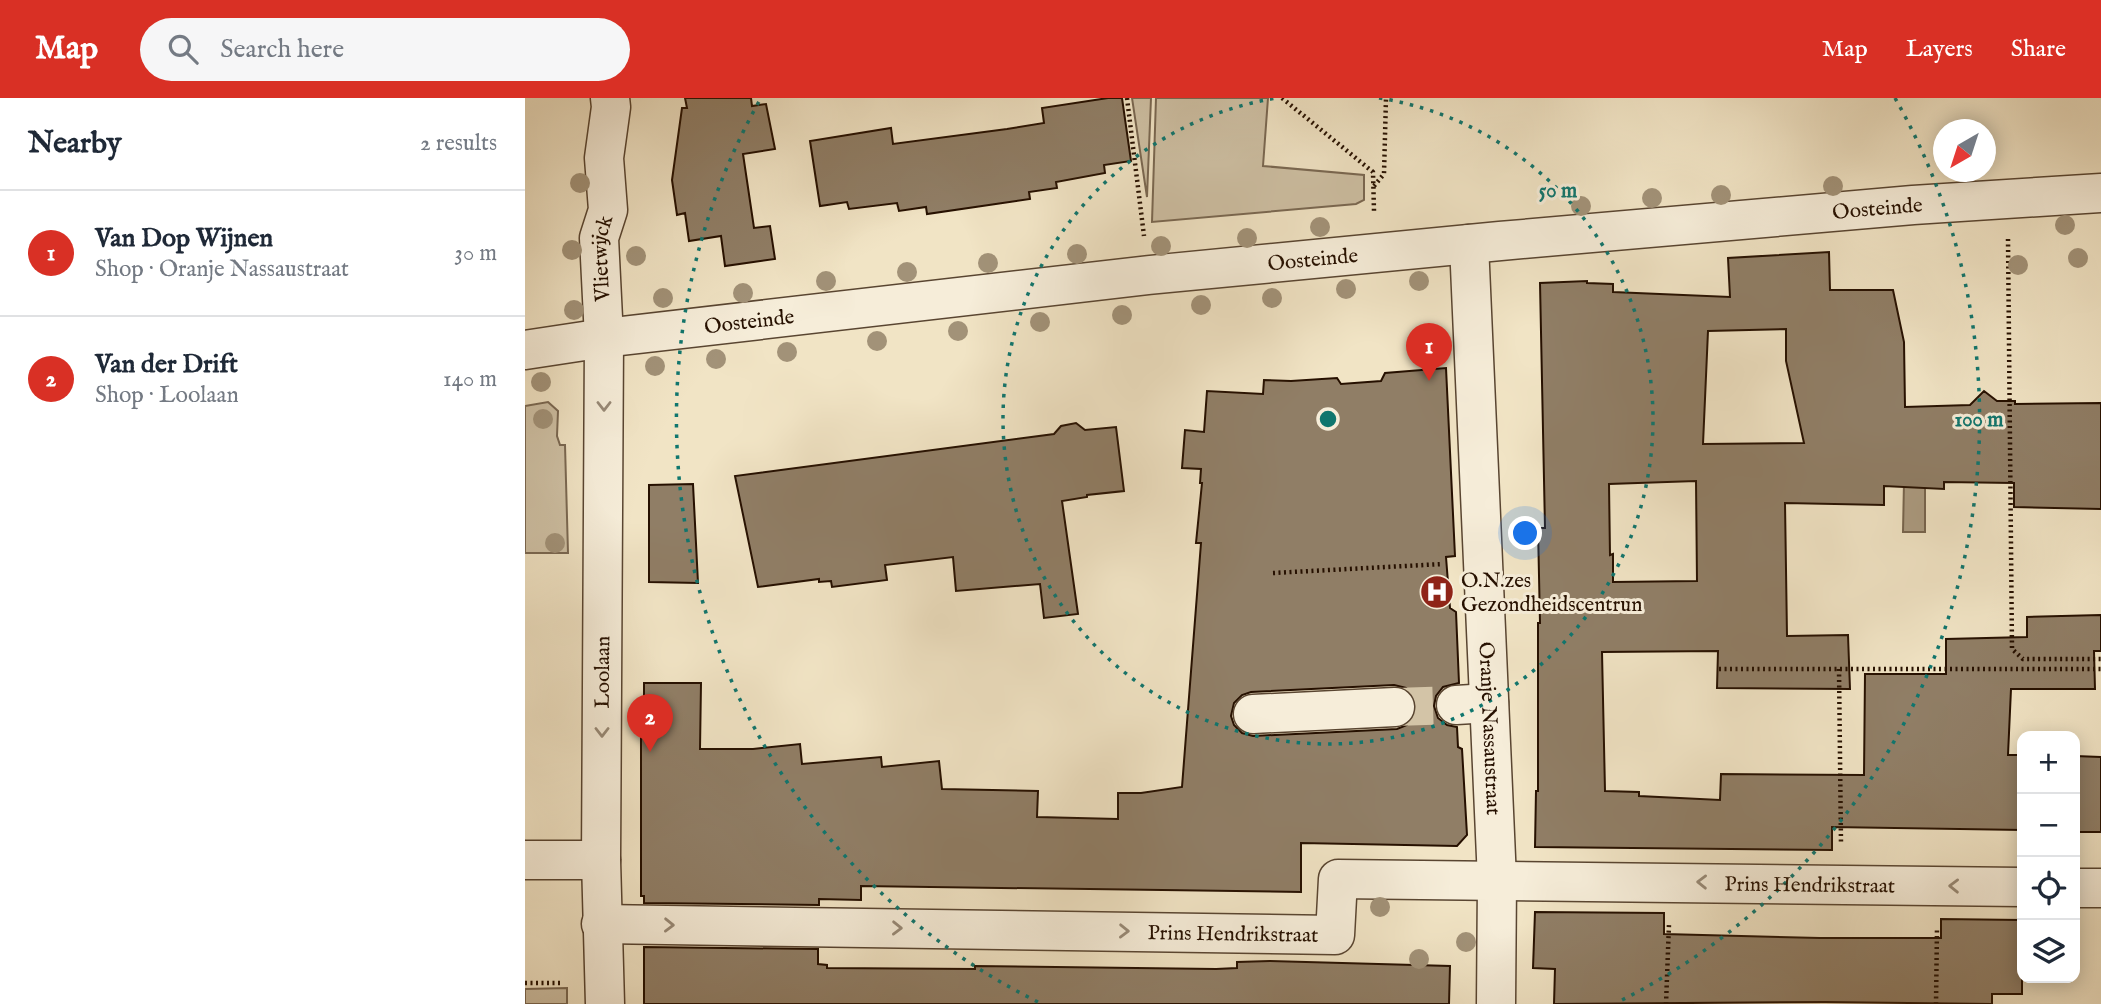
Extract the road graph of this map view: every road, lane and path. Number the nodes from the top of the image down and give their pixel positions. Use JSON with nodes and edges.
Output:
{"nodes":[{"id":1,"x":610,"y":98,"type":"edge"},
{"id":2,"x":1127,"y":98,"type":"edge"},
{"id":3,"x":1282,"y":98,"type":"edge"},
{"id":4,"x":1386,"y":98,"type":"edge"},
{"id":5,"x":1374,"y":187,"type":"junction"},
{"id":6,"x":2101,"y":193,"type":"edge"},
{"id":7,"x":2006,"y":200,"type":"junction"},
{"id":8,"x":1469,"y":244,"type":"junction"},
{"id":9,"x":1375,"y":253,"type":"junction"},
{"id":10,"x":1149,"y":275,"type":"junction"},
{"id":11,"x":604,"y":338,"type":"junction"},
{"id":12,"x":525,"y":350,"type":"edge"},
{"id":13,"x":1483,"y":562,"type":"junction"},
{"id":14,"x":1273,"y":573,"type":"dead end"},
{"id":15,"x":2101,"y":659,"type":"edge"},
{"id":16,"x":1719,"y":669,"type":"dead end"},
{"id":17,"x":1839,"y":669,"type":"junction"},
{"id":18,"x":2101,"y":669,"type":"edge"},
{"id":19,"x":1395,"y":707,"type":"tunnel mouth"},
{"id":20,"x":1253,"y":714,"type":"dead end"},
{"id":21,"x":525,"y":860,"type":"edge"},
{"id":22,"x":601,"y":860,"type":"junction"},
{"id":23,"x":1497,"y":880,"type":"junction"},
{"id":24,"x":1671,"y":881,"type":"junction"},
{"id":25,"x":1841,"y":883,"type":"junction"},
{"id":26,"x":1937,"y":886,"type":"junction"},
{"id":27,"x":2017,"y":887,"type":"edge"},
{"id":28,"x":2080,"y":888,"type":"edge"},
{"id":29,"x":2101,"y":888,"type":"edge"},
{"id":30,"x":601,"y":924,"type":"junction"},
{"id":31,"x":605,"y":1004,"type":"edge"},
{"id":32,"x":1496,"y":1004,"type":"edge"},
{"id":33,"x":1666,"y":1004,"type":"edge"},
{"id":34,"x":1936,"y":1004,"type":"edge"}],
"edges":[{"from":1,"to":11,"type":"street","name":"Vlietwijck"},
{"from":2,"to":10,"type":"path"},
{"from":3,"to":5,"type":"path"},
{"from":4,"to":5,"type":"path"},
{"from":5,"to":9,"type":"path"},
{"from":6,"to":7,"type":"street","name":"Oosteinde"},
{"from":7,"to":8,"type":"street","name":"Oosteinde"},
{"from":7,"to":15,"type":"path"},
{"from":8,"to":9,"type":"street","name":"Oosteinde"},
{"from":8,"to":13,"type":"street","name":"Oranje Nassaustraat"},
{"from":9,"to":10,"type":"street","name":"Oosteinde"},
{"from":10,"to":11,"type":"street","name":"Oosteinde"},
{"from":11,"to":12,"type":"street","name":"Oosteinde"},
{"from":11,"to":22,"type":"street","name":"Loolaan","one_way":true},
{"from":13,"to":14,"type":"path"},
{"from":13,"to":23,"type":"street","name":"Oranje Nassaustraat"},
{"from":16,"to":17,"type":"path"},
{"from":17,"to":18,"type":"path"},
{"from":17,"to":25,"type":"path"},
{"from":19,"to":20,"type":"street"},
{"from":21,"to":22,"type":"street"},
{"from":22,"to":30,"type":"street","name":"Loolaan"},
{"from":23,"to":24,"type":"street","name":"Prins Hendrikstraat"},
{"from":30,"to":23,"type":"street","name":"Prins Hendrikstraat","one_way":true},
{"from":23,"to":32,"type":"street","name":"Oranje Nassaustraat"},
{"from":25,"to":24,"type":"street","name":"Prins Hendrikstraat","one_way":true},
{"from":24,"to":33,"type":"path"},
{"from":25,"to":26,"type":"street","name":"Prins Hendrikstraat"},
{"from":27,"to":26,"type":"street","name":"Prins Hendrikstraat","one_way":true},
{"from":26,"to":34,"type":"path"},
{"from":28,"to":29,"type":"street"},
{"from":30,"to":31,"type":"street","name":"Loolaan"}]}
